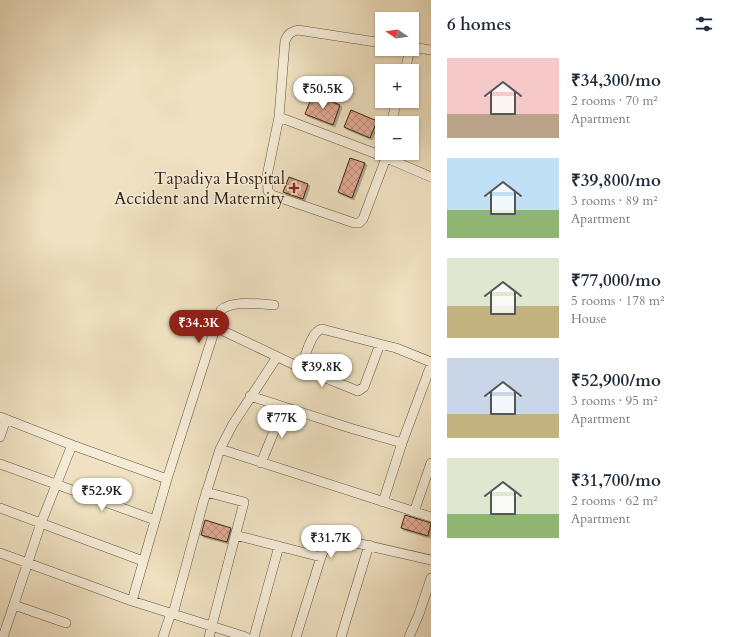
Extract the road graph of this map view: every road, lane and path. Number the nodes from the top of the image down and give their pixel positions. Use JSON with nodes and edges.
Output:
{"nodes":[{"id":1,"x":375,"y":41,"type":"edge"},
{"id":2,"x":419,"y":49,"type":"edge"},
{"id":3,"x":431,"y":50,"type":"edge"},
{"id":4,"x":279,"y":117,"type":"junction"},
{"id":5,"x":375,"y":153,"type":"edge"},
{"id":6,"x":383,"y":160,"type":"edge"},
{"id":7,"x":393,"y":160,"type":"edge"},
{"id":8,"x":431,"y":177,"type":"edge"},
{"id":9,"x":274,"y":305,"type":"dead end"},
{"id":10,"x":215,"y":327,"type":"junction"},
{"id":11,"x":380,"y":344,"type":"junction"},
{"id":12,"x":277,"y":357,"type":"junction"},
{"id":13,"x":431,"y":363,"type":"edge"},
{"id":14,"x":301,"y":368,"type":"junction"},
{"id":15,"x":250,"y":396,"type":"junction"},
{"id":16,"x":284,"y":407,"type":"junction"},
{"id":17,"x":3,"y":418,"type":"edge"},
{"id":18,"x":0,"y":437,"type":"edge"},
{"id":19,"x":402,"y":443,"type":"junction"},
{"id":20,"x":72,"y":445,"type":"junction"},
{"id":21,"x":220,"y":449,"type":"junction"},
{"id":22,"x":261,"y":463,"type":"junction"},
{"id":23,"x":431,"y":463,"type":"edge"},
{"id":24,"x":0,"y":464,"type":"edge"},
{"id":25,"x":168,"y":479,"type":"junction"},
{"id":26,"x":55,"y":484,"type":"junction"},
{"id":27,"x":206,"y":492,"type":"junction"},
{"id":28,"x":383,"y":502,"type":"junction"},
{"id":29,"x":0,"y":508,"type":"edge"},
{"id":30,"x":414,"y":512,"type":"junction"},
{"id":31,"x":431,"y":517,"type":"edge"},
{"id":32,"x":155,"y":520,"type":"junction"},
{"id":33,"x":41,"y":524,"type":"junction"},
{"id":34,"x":235,"y":535,"type":"junction"},
{"id":35,"x":369,"y":545,"type":"junction"},
{"id":36,"x":279,"y":546,"type":"junction"},
{"id":37,"x":0,"y":553,"type":"edge"},
{"id":38,"x":321,"y":557,"type":"junction"},
{"id":39,"x":431,"y":560,"type":"edge"},
{"id":40,"x":143,"y":561,"type":"junction"},
{"id":41,"x":28,"y":563,"type":"junction"},
{"id":42,"x":431,"y":578,"type":"edge"},
{"id":43,"x":428,"y":597,"type":"edge"},
{"id":44,"x":132,"y":601,"type":"junction"},
{"id":45,"x":14,"y":605,"type":"junction"},
{"id":46,"x":172,"y":614,"type":"junction"},
{"id":47,"x":66,"y":623,"type":"dead end"},
{"id":48,"x":212,"y":626,"type":"junction"},
{"id":49,"x":3,"y":637,"type":"edge"},
{"id":50,"x":162,"y":637,"type":"edge"},
{"id":51,"x":209,"y":637,"type":"edge"},
{"id":52,"x":246,"y":637,"type":"edge"},
{"id":53,"x":254,"y":637,"type":"edge"},
{"id":54,"x":296,"y":637,"type":"edge"},
{"id":55,"x":341,"y":637,"type":"edge"},
{"id":56,"x":409,"y":637,"type":"edge"}],
"edges":[{"from":1,"to":4,"type":"street"},
{"from":2,"to":3,"type":"street"},
{"from":4,"to":5,"type":"street"},
{"from":4,"to":6,"type":"street"},
{"from":7,"to":8,"type":"street"},
{"from":9,"to":10,"type":"street"},
{"from":10,"to":12,"type":"street"},
{"from":10,"to":25,"type":"street"},
{"from":11,"to":13,"type":"street"},
{"from":11,"to":14,"type":"street"},
{"from":11,"to":14,"type":"street"},
{"from":12,"to":14,"type":"street"},
{"from":12,"to":15,"type":"street"},
{"from":13,"to":19,"type":"street"},
{"from":15,"to":16,"type":"street"},
{"from":15,"to":21,"type":"street"},
{"from":16,"to":19,"type":"street"},
{"from":16,"to":22,"type":"street"},
{"from":17,"to":18,"type":"street"},
{"from":17,"to":20,"type":"street"},
{"from":19,"to":28,"type":"street"},
{"from":20,"to":25,"type":"street"},
{"from":20,"to":26,"type":"street"},
{"from":21,"to":22,"type":"street"},
{"from":21,"to":27,"type":"street"},
{"from":22,"to":28,"type":"street"},
{"from":23,"to":30,"type":"street"},
{"from":24,"to":26,"type":"street"},
{"from":25,"to":32,"type":"street"},
{"from":26,"to":32,"type":"street"},
{"from":26,"to":33,"type":"street"},
{"from":27,"to":34,"type":"street"},
{"from":27,"to":46,"type":"street"},
{"from":28,"to":30,"type":"street"},
{"from":29,"to":33,"type":"street"},
{"from":30,"to":31,"type":"street"},
{"from":32,"to":40,"type":"street"},
{"from":33,"to":40,"type":"street"},
{"from":33,"to":41,"type":"street"},
{"from":34,"to":36,"type":"street"},
{"from":34,"to":48,"type":"street"},
{"from":35,"to":38,"type":"street"},
{"from":35,"to":39,"type":"street"},
{"from":35,"to":55,"type":"street"},
{"from":36,"to":38,"type":"street"},
{"from":36,"to":53,"type":"street"},
{"from":37,"to":41,"type":"street"},
{"from":38,"to":54,"type":"street"},
{"from":40,"to":44,"type":"street"},
{"from":41,"to":44,"type":"street"},
{"from":41,"to":45,"type":"street"},
{"from":42,"to":43,"type":"street"},
{"from":43,"to":56,"type":"street"},
{"from":44,"to":46,"type":"street"},
{"from":45,"to":47,"type":"street"},
{"from":45,"to":49,"type":"street"},
{"from":46,"to":48,"type":"street"},
{"from":46,"to":50,"type":"street"},
{"from":48,"to":51,"type":"street"},
{"from":48,"to":52,"type":"street"}]}
